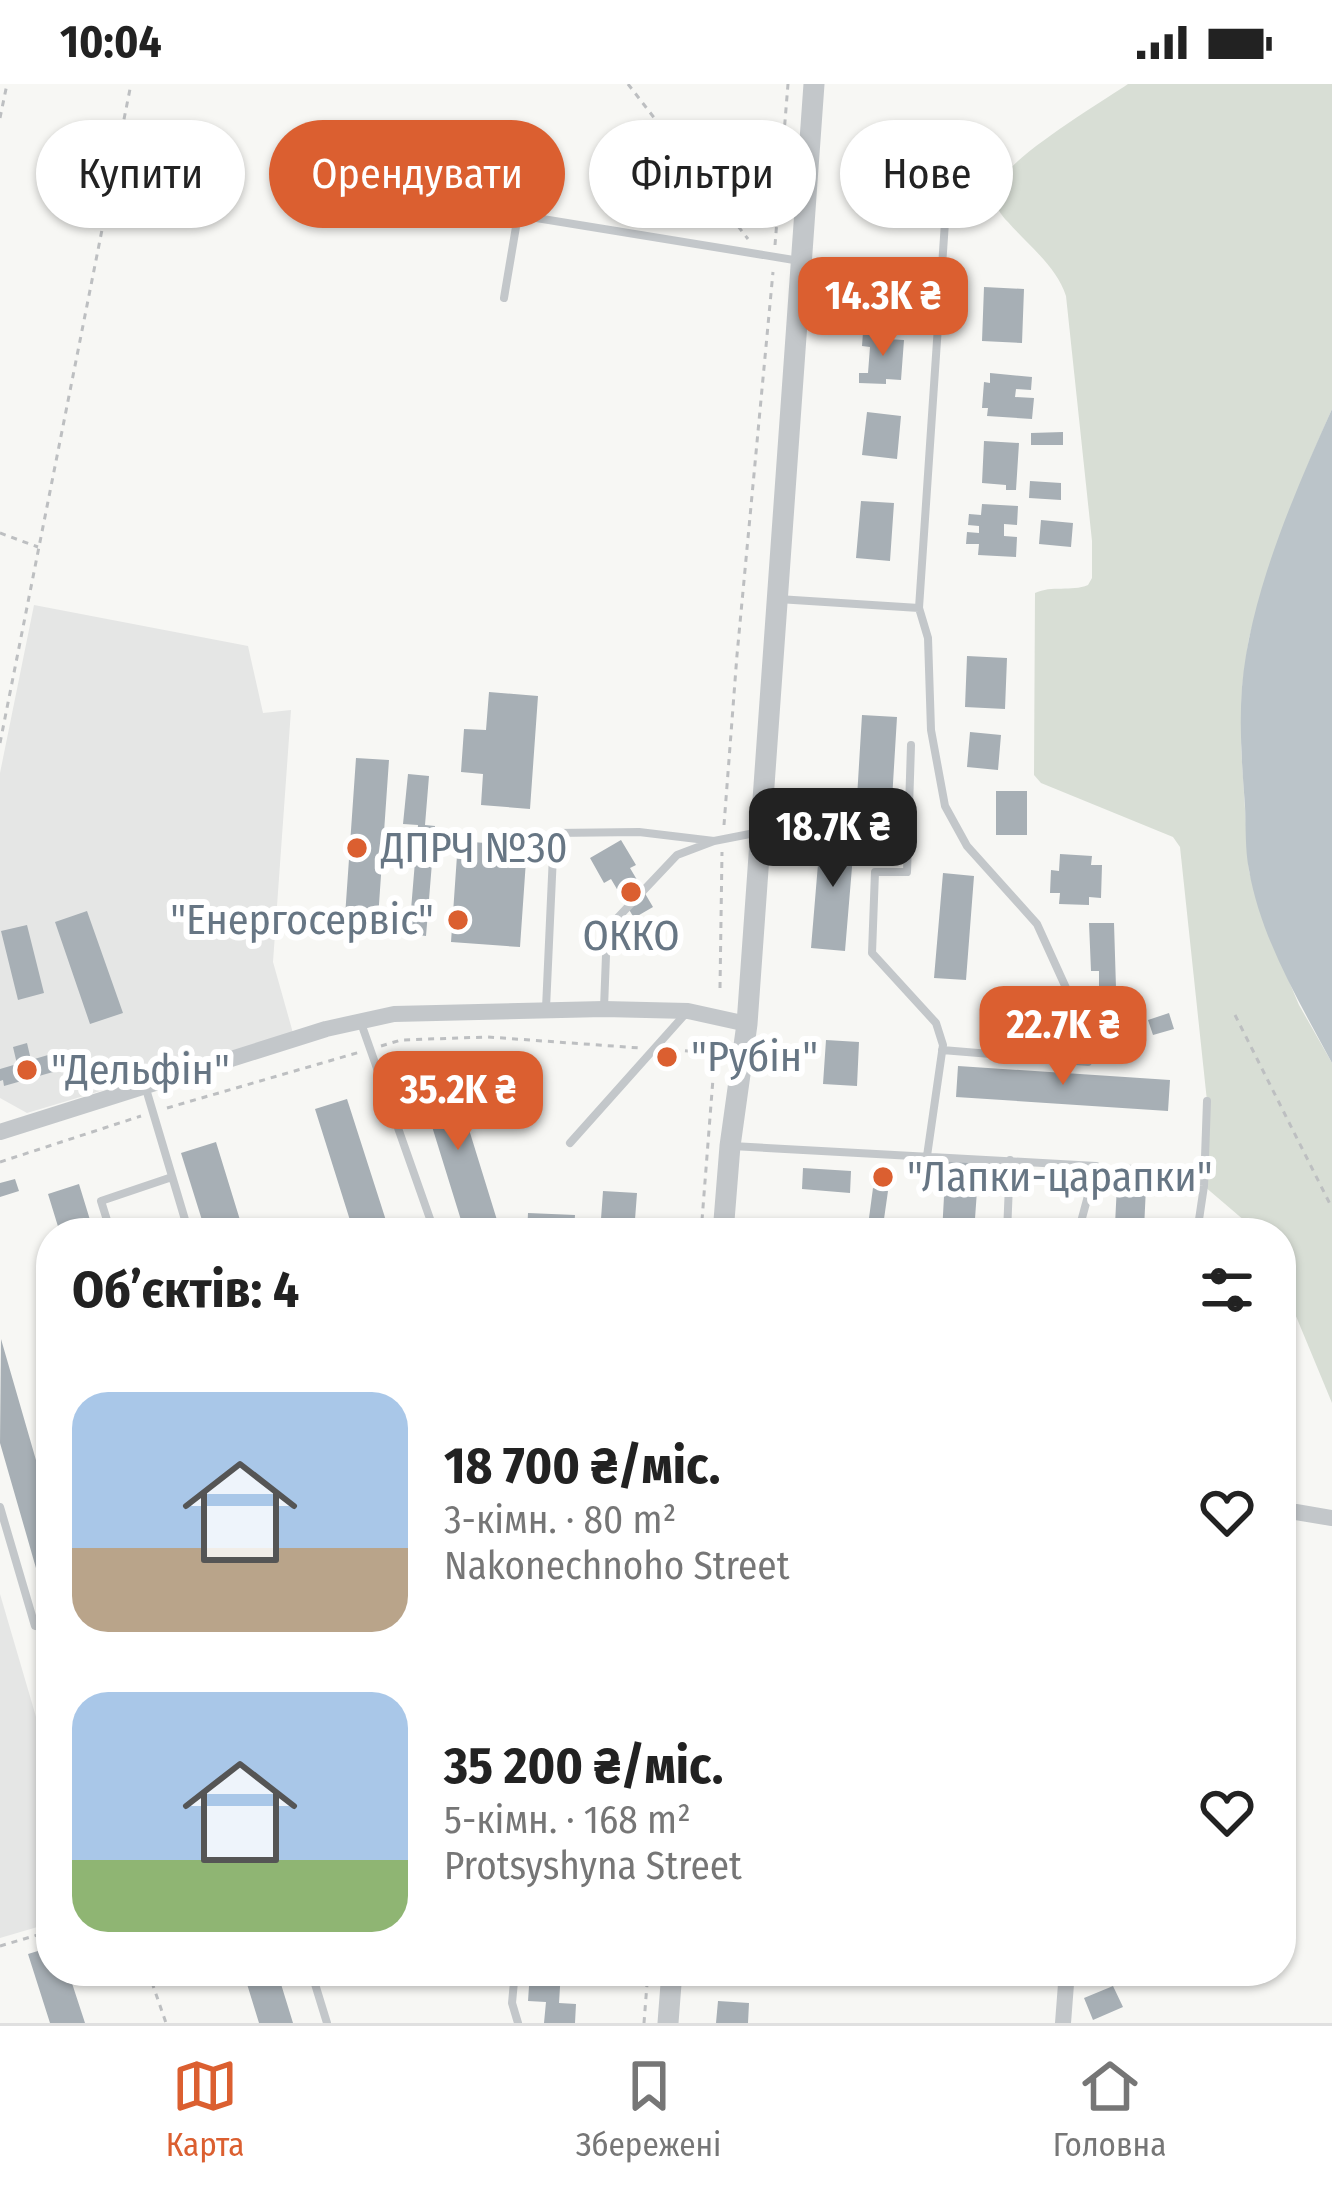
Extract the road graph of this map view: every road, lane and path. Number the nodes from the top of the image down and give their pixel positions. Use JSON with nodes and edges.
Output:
{"nodes":[{"id":1,"x":7,"y":84,"type":"edge"},
{"id":2,"x":131,"y":84,"type":"edge"},
{"id":3,"x":628,"y":84,"type":"edge"},
{"id":4,"x":788,"y":84,"type":"edge"},
{"id":5,"x":814,"y":84,"type":"edge"},
{"id":6,"x":0,"y":118,"type":"edge"},
{"id":7,"x":945,"y":228,"type":"edge"},
{"id":8,"x":759,"y":255,"type":"junction"},
{"id":9,"x":774,"y":257,"type":"junction"},
{"id":10,"x":801,"y":261,"type":"junction"},
{"id":11,"x":504,"y":298,"type":"dead end"},
{"id":12,"x":0,"y":533,"type":"edge"},
{"id":13,"x":40,"y":548,"type":"junction"},
{"id":14,"x":776,"y":599,"type":"junction"},
{"id":15,"x":919,"y":608,"type":"junction"},
{"id":16,"x":0,"y":743,"type":"edge"},
{"id":17,"x":911,"y":746,"type":"dead end"},
{"id":18,"x":761,"y":832,"type":"junction"},
{"id":19,"x":718,"y":840,"type":"junction"},
{"id":20,"x":720,"y":988,"type":"dead end"},
{"id":21,"x":604,"y":1009,"type":"junction"},
{"id":22,"x":546,"y":1011,"type":"junction"},
{"id":23,"x":688,"y":1011,"type":"junction"},
{"id":24,"x":1235,"y":1015,"type":"dead end"},
{"id":25,"x":360,"y":1022,"type":"junction"},
{"id":26,"x":746,"y":1024,"type":"junction"},
{"id":27,"x":1087,"y":1034,"type":"dead end"},
{"id":28,"x":370,"y":1049,"type":"junction"},
{"id":29,"x":654,"y":1049,"type":"junction"},
{"id":30,"x":943,"y":1050,"type":"junction"},
{"id":31,"x":1088,"y":1062,"type":"dead end"},
{"id":32,"x":146,"y":1088,"type":"junction"},
{"id":33,"x":1207,"y":1101,"type":"dead end"},
{"id":34,"x":153,"y":1113,"type":"junction"},
{"id":35,"x":0,"y":1115,"type":"edge"},
{"id":36,"x":22,"y":1126,"type":"junction"},
{"id":37,"x":0,"y":1132,"type":"edge"},
{"id":38,"x":570,"y":1143,"type":"dead end"},
{"id":39,"x":730,"y":1146,"type":"junction"},
{"id":40,"x":927,"y":1156,"type":"junction"},
{"id":41,"x":1010,"y":1160,"type":"junction"},
{"id":42,"x":0,"y":1162,"type":"edge"},
{"id":43,"x":172,"y":1177,"type":"junction"},
{"id":44,"x":1332,"y":1208,"type":"edge"},
{"id":45,"x":106,"y":1218,"type":"edge"},
{"id":46,"x":184,"y":1218,"type":"edge"},
{"id":47,"x":430,"y":1218,"type":"edge"},
{"id":48,"x":702,"y":1218,"type":"edge"},
{"id":49,"x":725,"y":1218,"type":"edge"},
{"id":50,"x":1008,"y":1218,"type":"edge"},
{"id":51,"x":1082,"y":1218,"type":"edge"},
{"id":52,"x":1199,"y":1218,"type":"edge"},
{"id":53,"x":0,"y":1507,"type":"edge"},
{"id":54,"x":1296,"y":1512,"type":"edge"},
{"id":55,"x":1332,"y":1518,"type":"edge"},
{"id":56,"x":35,"y":1626,"type":"joint"},
{"id":57,"x":36,"y":1629,"type":"edge"},
{"id":58,"x":36,"y":1935,"type":"edge"},
{"id":59,"x":0,"y":1946,"type":"edge"},
{"id":60,"x":153,"y":1986,"type":"edge"},
{"id":61,"x":316,"y":1986,"type":"edge"},
{"id":62,"x":514,"y":1986,"type":"edge"},
{"id":63,"x":647,"y":1986,"type":"edge"},
{"id":64,"x":671,"y":1986,"type":"edge"},
{"id":65,"x":1065,"y":1986,"type":"edge"},
{"id":66,"x":166,"y":2023,"type":"edge"},
{"id":67,"x":327,"y":2023,"type":"edge"},
{"id":68,"x":518,"y":2023,"type":"edge"},
{"id":69,"x":644,"y":2023,"type":"edge"},
{"id":70,"x":668,"y":2023,"type":"edge"},
{"id":71,"x":1063,"y":2023,"type":"edge"}],
"edges":[{"from":1,"to":6,"type":"path"},
{"from":2,"to":13,"type":"path"},
{"from":3,"to":8,"type":"path"},
{"from":4,"to":9,"type":"path"},
{"from":5,"to":10,"type":"street"},
{"from":7,"to":15,"type":"lane"},
{"from":8,"to":9,"type":"lane"},
{"from":8,"to":11,"type":"lane"},
{"from":9,"to":10,"type":"lane"},
{"from":9,"to":19,"type":"path"},
{"from":10,"to":14,"type":"street"},
{"from":12,"to":13,"type":"path"},
{"from":13,"to":16,"type":"path"},
{"from":14,"to":15,"type":"lane"},
{"from":14,"to":18,"type":"street"},
{"from":15,"to":27,"type":"lane"},
{"from":17,"to":30,"type":"lane"},
{"from":18,"to":19,"type":"lane"},
{"from":18,"to":26,"type":"street"},
{"from":19,"to":20,"type":"path"},
{"from":19,"to":21,"type":"lane"},
{"from":19,"to":22,"type":"lane"},
{"from":21,"to":22,"type":"street"},
{"from":21,"to":23,"type":"street"},
{"from":22,"to":25,"type":"street"},
{"from":23,"to":26,"type":"street"},
{"from":23,"to":29,"type":"lane"},
{"from":24,"to":44,"type":"path"},
{"from":25,"to":28,"type":"lane"},
{"from":25,"to":32,"type":"street"},
{"from":26,"to":39,"type":"street"},
{"from":28,"to":29,"type":"path"},
{"from":28,"to":34,"type":"path"},
{"from":28,"to":47,"type":"lane"},
{"from":29,"to":38,"type":"lane"},
{"from":29,"to":48,"type":"path"},
{"from":30,"to":31,"type":"lane"},
{"from":30,"to":40,"type":"lane"},
{"from":32,"to":34,"type":"lane"},
{"from":32,"to":36,"type":"street"},
{"from":33,"to":52,"type":"lane"},
{"from":34,"to":42,"type":"path"},
{"from":34,"to":43,"type":"lane"},
{"from":35,"to":36,"type":"lane"},
{"from":36,"to":37,"type":"street"},
{"from":39,"to":40,"type":"lane"},
{"from":39,"to":49,"type":"street"},
{"from":40,"to":41,"type":"lane"},
{"from":41,"to":50,"type":"lane"},
{"from":41,"to":51,"type":"lane"},
{"from":43,"to":45,"type":"lane"},
{"from":43,"to":46,"type":"lane"},
{"from":53,"to":56,"type":"lane"},
{"from":54,"to":55,"type":"street"},
{"from":56,"to":57,"type":"path"},
{"from":58,"to":59,"type":"path"},
{"from":60,"to":66,"type":"path"},
{"from":61,"to":67,"type":"lane"},
{"from":62,"to":68,"type":"lane"},
{"from":63,"to":69,"type":"path"},
{"from":64,"to":70,"type":"street"},
{"from":65,"to":71,"type":"street"}]}
